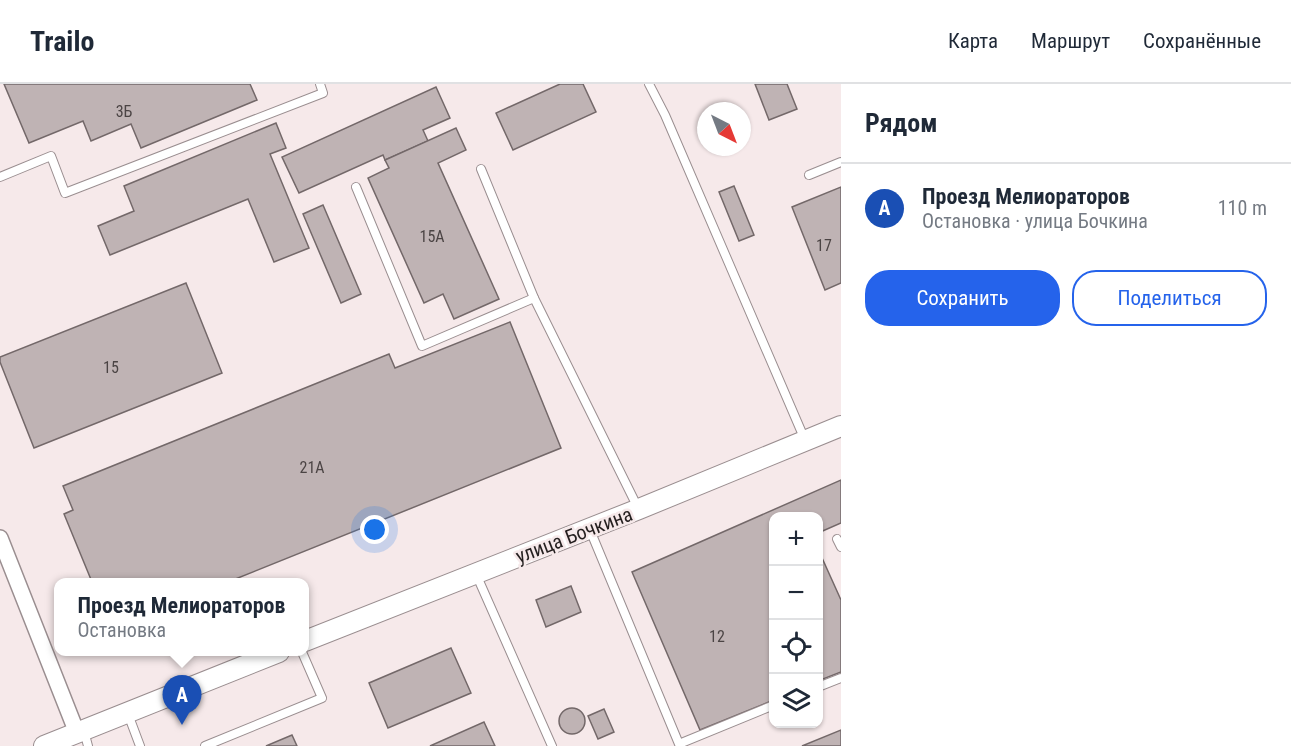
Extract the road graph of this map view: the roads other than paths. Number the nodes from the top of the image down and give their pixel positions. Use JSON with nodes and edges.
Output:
{"nodes":[{"id":1,"x":320,"y":84,"type":"edge"},
{"id":2,"x":649,"y":84,"type":"edge"},
{"id":3,"x":841,"y":162,"type":"edge"},
{"id":4,"x":481,"y":169,"type":"dead end"},
{"id":5,"x":809,"y":175,"type":"dead end"},
{"id":6,"x":0,"y":177,"type":"edge"},
{"id":7,"x":356,"y":187,"type":"dead end"},
{"id":8,"x":534,"y":298,"type":"junction"},
{"id":9,"x":841,"y":426,"type":"edge"},
{"id":10,"x":805,"y":441,"type":"junction"},
{"id":11,"x":639,"y":509,"type":"junction"},
{"id":12,"x":589,"y":529,"type":"junction"},
{"id":13,"x":0,"y":538,"type":"edge"},
{"id":14,"x":476,"y":573,"type":"junction"},
{"id":15,"x":309,"y":639,"type":"edge"},
{"id":16,"x":267,"y":656,"type":"edge"},
{"id":17,"x":305,"y":656,"type":"edge"},
{"id":18,"x":841,"y":678,"type":"edge"},
{"id":19,"x":823,"y":685,"type":"edge"},
{"id":20,"x":769,"y":707,"type":"edge"},
{"id":21,"x":127,"y":713,"type":"junction"},
{"id":22,"x":83,"y":736,"type":"edge"},
{"id":23,"x":44,"y":746,"type":"edge"},
{"id":24,"x":140,"y":746,"type":"edge"},
{"id":25,"x":205,"y":746,"type":"edge"},
{"id":26,"x":552,"y":746,"type":"edge"}],
"edges":[{"from":1,"to":6,"type":"lane"},
{"from":2,"to":10,"type":"lane"},
{"from":3,"to":5,"type":"lane"},
{"from":4,"to":8,"type":"lane"},
{"from":7,"to":8,"type":"lane"},
{"from":8,"to":11,"type":"lane"},
{"from":9,"to":10,"type":"street","name":"улица Бочкина"},
{"from":10,"to":11,"type":"street","name":"улица Бочкина"},
{"from":11,"to":12,"type":"street","name":"улица Бочкина"},
{"from":12,"to":14,"type":"street","name":"улица Бочкина"},
{"from":12,"to":20,"type":"lane"},
{"from":13,"to":22,"type":"street"},
{"from":14,"to":15,"type":"street","name":"улица Бочкина"},
{"from":14,"to":26,"type":"lane"},
{"from":16,"to":21,"type":"street"},
{"from":17,"to":25,"type":"lane"},
{"from":18,"to":19,"type":"lane"},
{"from":21,"to":22,"type":"street"},
{"from":21,"to":24,"type":"lane"},
{"from":22,"to":23,"type":"street"}]}
